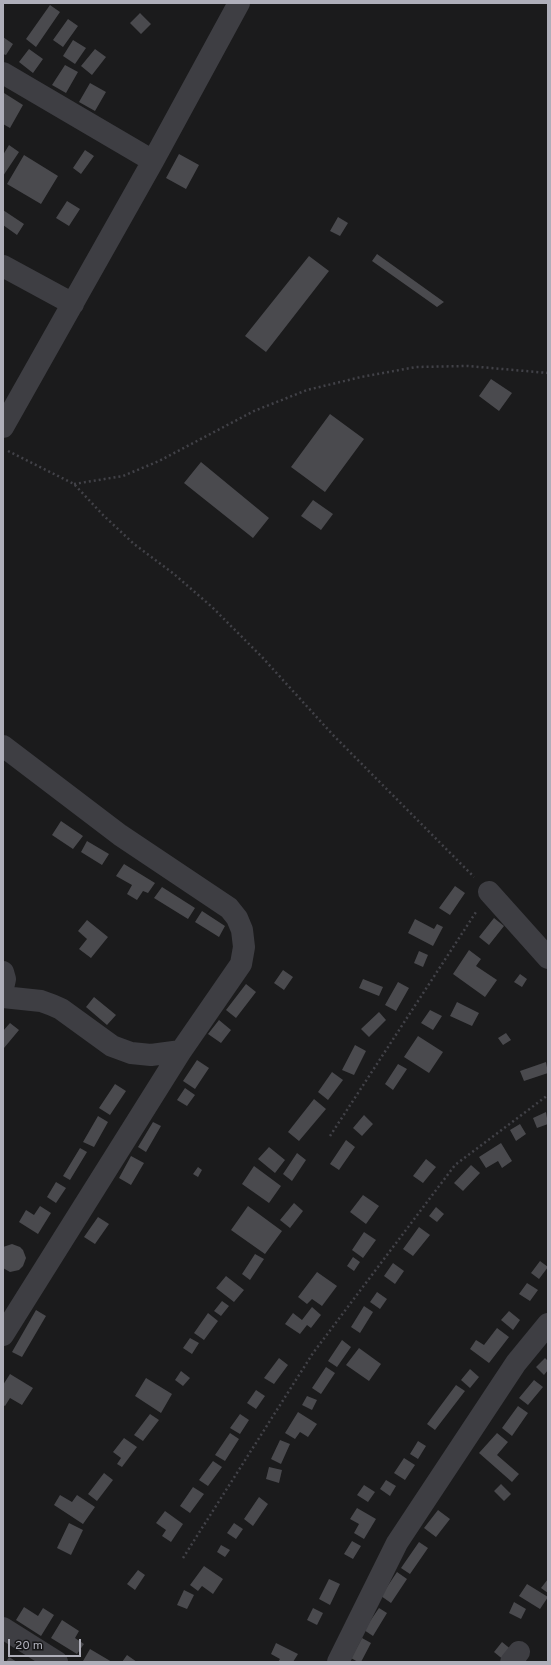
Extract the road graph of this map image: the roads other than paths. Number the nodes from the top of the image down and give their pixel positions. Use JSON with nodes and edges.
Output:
{"nodes":[{"id":1,"x":238,"y":3,"type":"edge"},
{"id":2,"x":3,"y":73,"type":"edge"},
{"id":3,"x":153,"y":161,"type":"junction"},
{"id":4,"x":3,"y":266,"type":"edge"},
{"id":5,"x":73,"y":304,"type":"junction"},
{"id":6,"x":3,"y":427,"type":"edge"},
{"id":7,"x":3,"y":746,"type":"edge"},
{"id":8,"x":489,"y":892,"type":"road end"},
{"id":9,"x":548,"y":958,"type":"edge"},
{"id":10,"x":3,"y":972,"type":"edge"},
{"id":11,"x":3,"y":988,"type":"edge"},
{"id":12,"x":3,"y":997,"type":"edge"},
{"id":13,"x":181,"y":1051,"type":"junction"},
{"id":14,"x":548,"y":1324,"type":"edge"},
{"id":15,"x":3,"y":1335,"type":"edge"},
{"id":16,"x":3,"y":1628,"type":"edge"},
{"id":17,"x":57,"y":1662,"type":"edge"},
{"id":18,"x":338,"y":1662,"type":"edge"}],
"edges":[{"from":1,"to":3,"type":"street"},
{"from":2,"to":3,"type":"street"},
{"from":3,"to":5,"type":"street"},
{"from":4,"to":5,"type":"street"},
{"from":5,"to":6,"type":"street"},
{"from":7,"to":13,"type":"street"},
{"from":8,"to":9,"type":"street"},
{"from":10,"to":11,"type":"street"},
{"from":12,"to":13,"type":"street"},
{"from":13,"to":15,"type":"street"},
{"from":14,"to":18,"type":"street"},
{"from":16,"to":17,"type":"street"}]}
